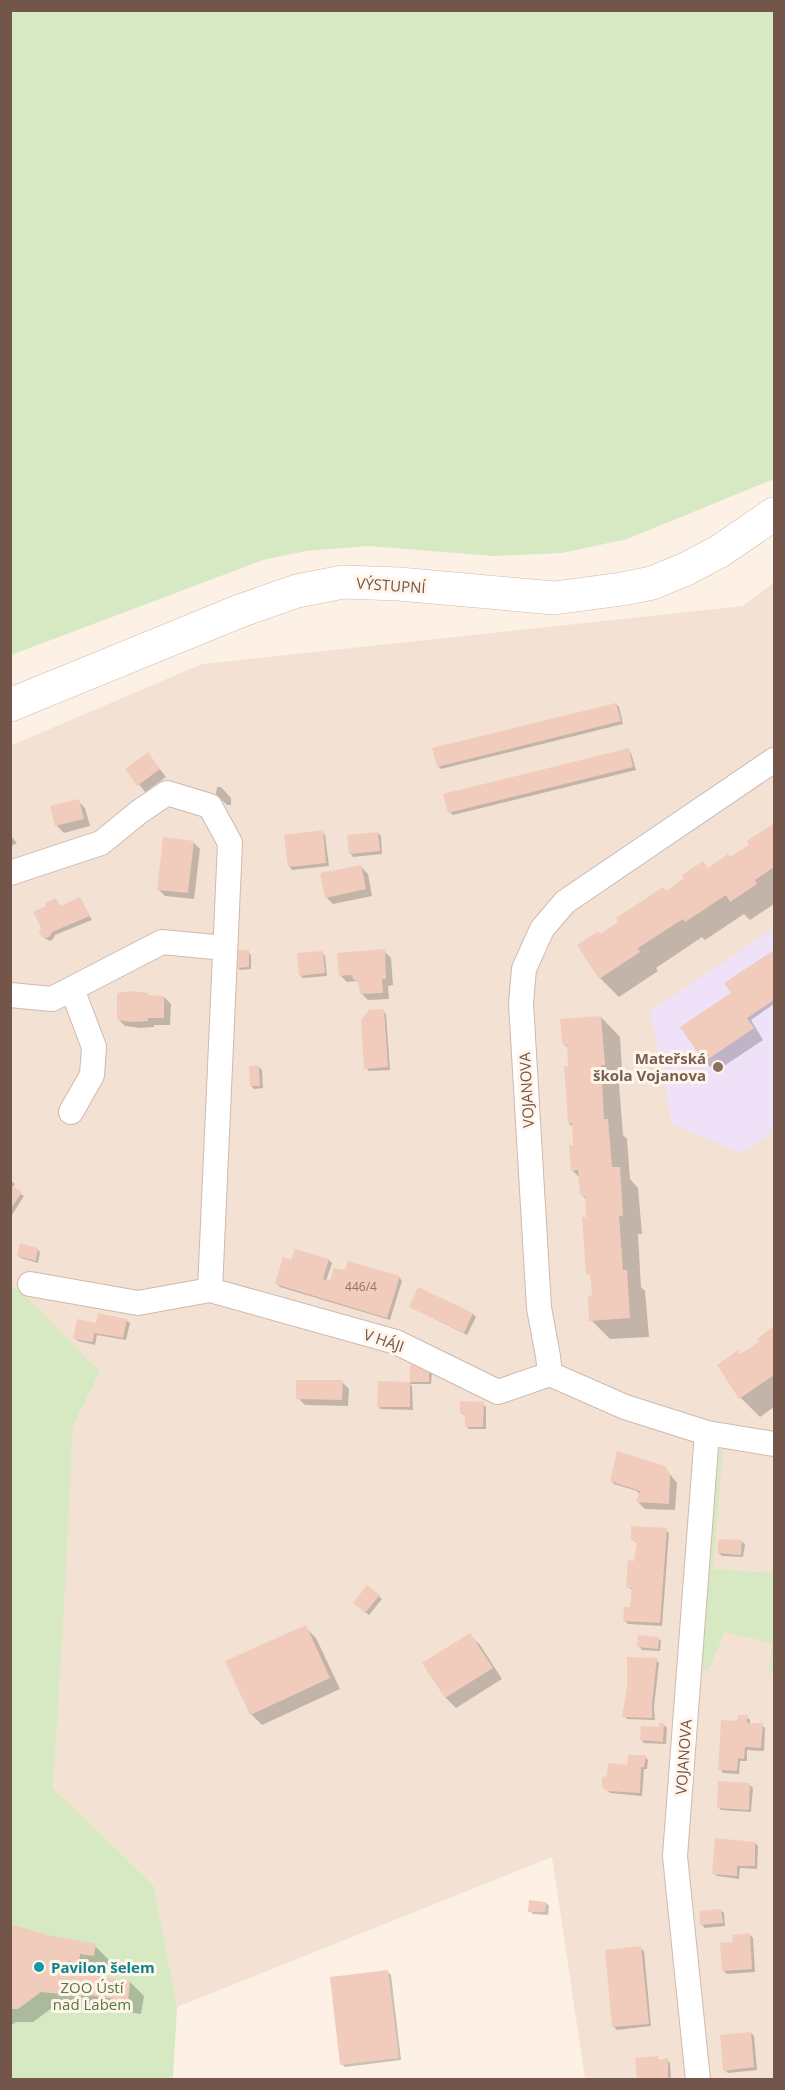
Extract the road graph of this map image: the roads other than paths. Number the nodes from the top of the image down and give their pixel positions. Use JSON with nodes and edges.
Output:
{"nodes":[{"id":1,"x":774,"y":514,"type":"edge"},
{"id":2,"x":10,"y":705,"type":"edge"},
{"id":3,"x":774,"y":759,"type":"edge"},
{"id":4,"x":10,"y":873,"type":"edge"},
{"id":5,"x":225,"y":948,"type":"junction"},
{"id":6,"x":72,"y":989,"type":"junction"},
{"id":7,"x":10,"y":995,"type":"edge"},
{"id":8,"x":71,"y":1112,"type":"dead end"},
{"id":9,"x":30,"y":1284,"type":"dead end"},
{"id":10,"x":210,"y":1290,"type":"junction"},
{"id":11,"x":550,"y":1374,"type":"junction"},
{"id":12,"x":707,"y":1433,"type":"junction"},
{"id":13,"x":774,"y":1444,"type":"edge"},
{"id":14,"x":698,"y":2079,"type":"edge"}],
"edges":[{"from":1,"to":2,"type":"street","name":"VÝSTUPNÍ"},
{"from":3,"to":11,"type":"street","name":"VOJANOVA"},
{"from":4,"to":5,"type":"street"},
{"from":5,"to":6,"type":"street"},
{"from":5,"to":10,"type":"street"},
{"from":6,"to":7,"type":"street"},
{"from":6,"to":8,"type":"street"},
{"from":9,"to":10,"type":"street","name":"V HÁJI"},
{"from":10,"to":11,"type":"street","name":"V HÁJI"},
{"from":11,"to":12,"type":"street"},
{"from":12,"to":13,"type":"street"},
{"from":12,"to":14,"type":"street","name":"VOJANOVA"}]}
